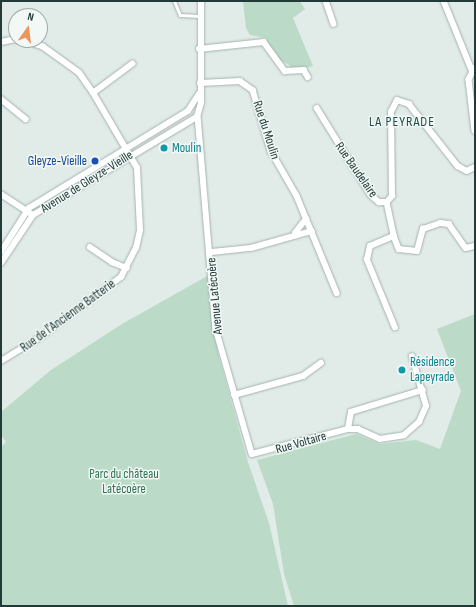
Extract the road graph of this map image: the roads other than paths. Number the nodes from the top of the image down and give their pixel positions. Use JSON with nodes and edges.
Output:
{"nodes":[{"id":1,"x":174,"y":1,"type":"edge"},
{"id":2,"x":201,"y":1,"type":"edge"},
{"id":3,"x":326,"y":1,"type":"edge"},
{"id":4,"x":444,"y":1,"type":"edge"},
{"id":5,"x":200,"y":16,"type":"junction"},
{"id":6,"x":334,"y":24,"type":"dead end"},
{"id":7,"x":44,"y":48,"type":"edge"},
{"id":8,"x":199,"y":49,"type":"junction"},
{"id":9,"x":132,"y":64,"type":"dead end"},
{"id":10,"x":474,"y":69,"type":"edge"},
{"id":11,"x":308,"y":77,"type":"dead end"},
{"id":12,"x":200,"y":83,"type":"junction"},
{"id":13,"x":93,"y":92,"type":"junction"},
{"id":14,"x":200,"y":94,"type":"junction"},
{"id":15,"x":1,"y":99,"type":"edge"},
{"id":16,"x":317,"y":108,"type":"dead end"},
{"id":17,"x":189,"y":111,"type":"junction"},
{"id":18,"x":198,"y":115,"type":"junction"},
{"id":19,"x":26,"y":119,"type":"dead end"},
{"id":20,"x":191,"y":120,"type":"junction"},
{"id":21,"x":475,"y":131,"type":"edge"},
{"id":22,"x":200,"y":132,"type":"junction"},
{"id":23,"x":126,"y":150,"type":"junction"},
{"id":24,"x":130,"y":155,"type":"junction"},
{"id":25,"x":475,"y":167,"type":"edge"},
{"id":26,"x":1,"y":194,"type":"edge"},
{"id":27,"x":387,"y":202,"type":"junction"},
{"id":28,"x":27,"y":211,"type":"junction"},
{"id":29,"x":34,"y":215,"type":"junction"},
{"id":30,"x":306,"y":219,"type":"junction"},
{"id":31,"x":312,"y":231,"type":"junction"},
{"id":32,"x":295,"y":233,"type":"junction"},
{"id":33,"x":394,"y":236,"type":"junction"},
{"id":34,"x":475,"y":246,"type":"edge"},
{"id":35,"x":90,"y":247,"type":"dead end"},
{"id":36,"x":1,"y":252,"type":"edge"},
{"id":37,"x":212,"y":252,"type":"junction"},
{"id":38,"x":1,"y":263,"type":"edge"},
{"id":39,"x":127,"y":268,"type":"junction"},
{"id":40,"x":337,"y":293,"type":"dead end"},
{"id":41,"x":395,"y":328,"type":"dead end"},
{"id":42,"x":412,"y":357,"type":"dead end"},
{"id":43,"x":1,"y":361,"type":"edge"},
{"id":44,"x":321,"y":363,"type":"dead end"},
{"id":45,"x":423,"y":390,"type":"junction"},
{"id":46,"x":234,"y":395,"type":"junction"},
{"id":47,"x":348,"y":429,"type":"junction"},
{"id":48,"x":254,"y":456,"type":"joint"}],
"edges":[{"from":1,"to":5,"type":"lane"},
{"from":2,"to":5,"type":"street","name":"Avenue Latécoère"},
{"from":3,"to":6,"type":"street"},
{"from":4,"to":10,"type":"street"},
{"from":5,"to":8,"type":"street","name":"Avenue Latécoère"},
{"from":7,"to":13,"type":"street","name":"Rue de l'Ancienne Batterie"},
{"from":8,"to":11,"type":"street"},
{"from":8,"to":12,"type":"street","name":"Avenue Latécoère"},
{"from":9,"to":13,"type":"street"},
{"from":10,"to":21,"type":"street"},
{"from":12,"to":14,"type":"street","name":"Avenue Latécoère"},
{"from":12,"to":30,"type":"street","name":"Rue du Moulin"},
{"from":13,"to":23,"type":"street","name":"Rue de l'Ancienne Batterie"},
{"from":14,"to":17,"type":"street"},
{"from":14,"to":18,"type":"street","name":"Avenue Latécoère"},
{"from":15,"to":19,"type":"street"},
{"from":16,"to":27,"type":"street","name":"Rue Baudelaire"},
{"from":17,"to":18,"type":"street"},
{"from":17,"to":20,"type":"street"},
{"from":17,"to":23,"type":"street","name":"Avenue de Gleyze-Vieille"},
{"from":18,"to":20,"type":"street"},
{"from":18,"to":22,"type":"street","name":"Avenue Latécoère"},
{"from":20,"to":22,"type":"street"},
{"from":20,"to":24,"type":"street","name":"Avenue de Gleyze-Vieille"},
{"from":22,"to":37,"type":"street","name":"Avenue Latécoère"},
{"from":23,"to":24,"type":"street","name":"Rue de l'Ancienne Batterie"},
{"from":23,"to":28,"type":"street","name":"Avenue de Gleyze-Vieille"},
{"from":24,"to":29,"type":"street","name":"Avenue de Gleyze-Vieille"},
{"from":24,"to":39,"type":"street","name":"Rue de l'Ancienne Batterie"},
{"from":25,"to":27,"type":"street","name":"Rue Baudelaire"},
{"from":26,"to":28,"type":"street"},
{"from":27,"to":33,"type":"street"},
{"from":28,"to":29,"type":"street"},
{"from":28,"to":36,"type":"street","name":"Avenue de Gleyze-Vieille"},
{"from":29,"to":38,"type":"street","name":"Avenue de Gleyze-Vieille"},
{"from":30,"to":31,"type":"street","name":"Rue du Moulin"},
{"from":30,"to":32,"type":"street"},
{"from":31,"to":32,"type":"street"},
{"from":31,"to":40,"type":"street","name":"Rue du Moulin"},
{"from":32,"to":37,"type":"street"},
{"from":33,"to":34,"type":"street"},
{"from":33,"to":41,"type":"street"},
{"from":35,"to":39,"type":"street"},
{"from":37,"to":46,"type":"street","name":"Avenue Latécoère"},
{"from":39,"to":43,"type":"street","name":"Rue de l'Ancienne Batterie"},
{"from":42,"to":45,"type":"street","name":"Rue Voltaire"},
{"from":44,"to":46,"type":"street"},
{"from":45,"to":47,"type":"street"},
{"from":45,"to":47,"type":"street","name":"Rue Voltaire"},
{"from":46,"to":48,"type":"street","name":"Avenue Latécoère"},
{"from":47,"to":48,"type":"street","name":"Rue Voltaire"}]}
